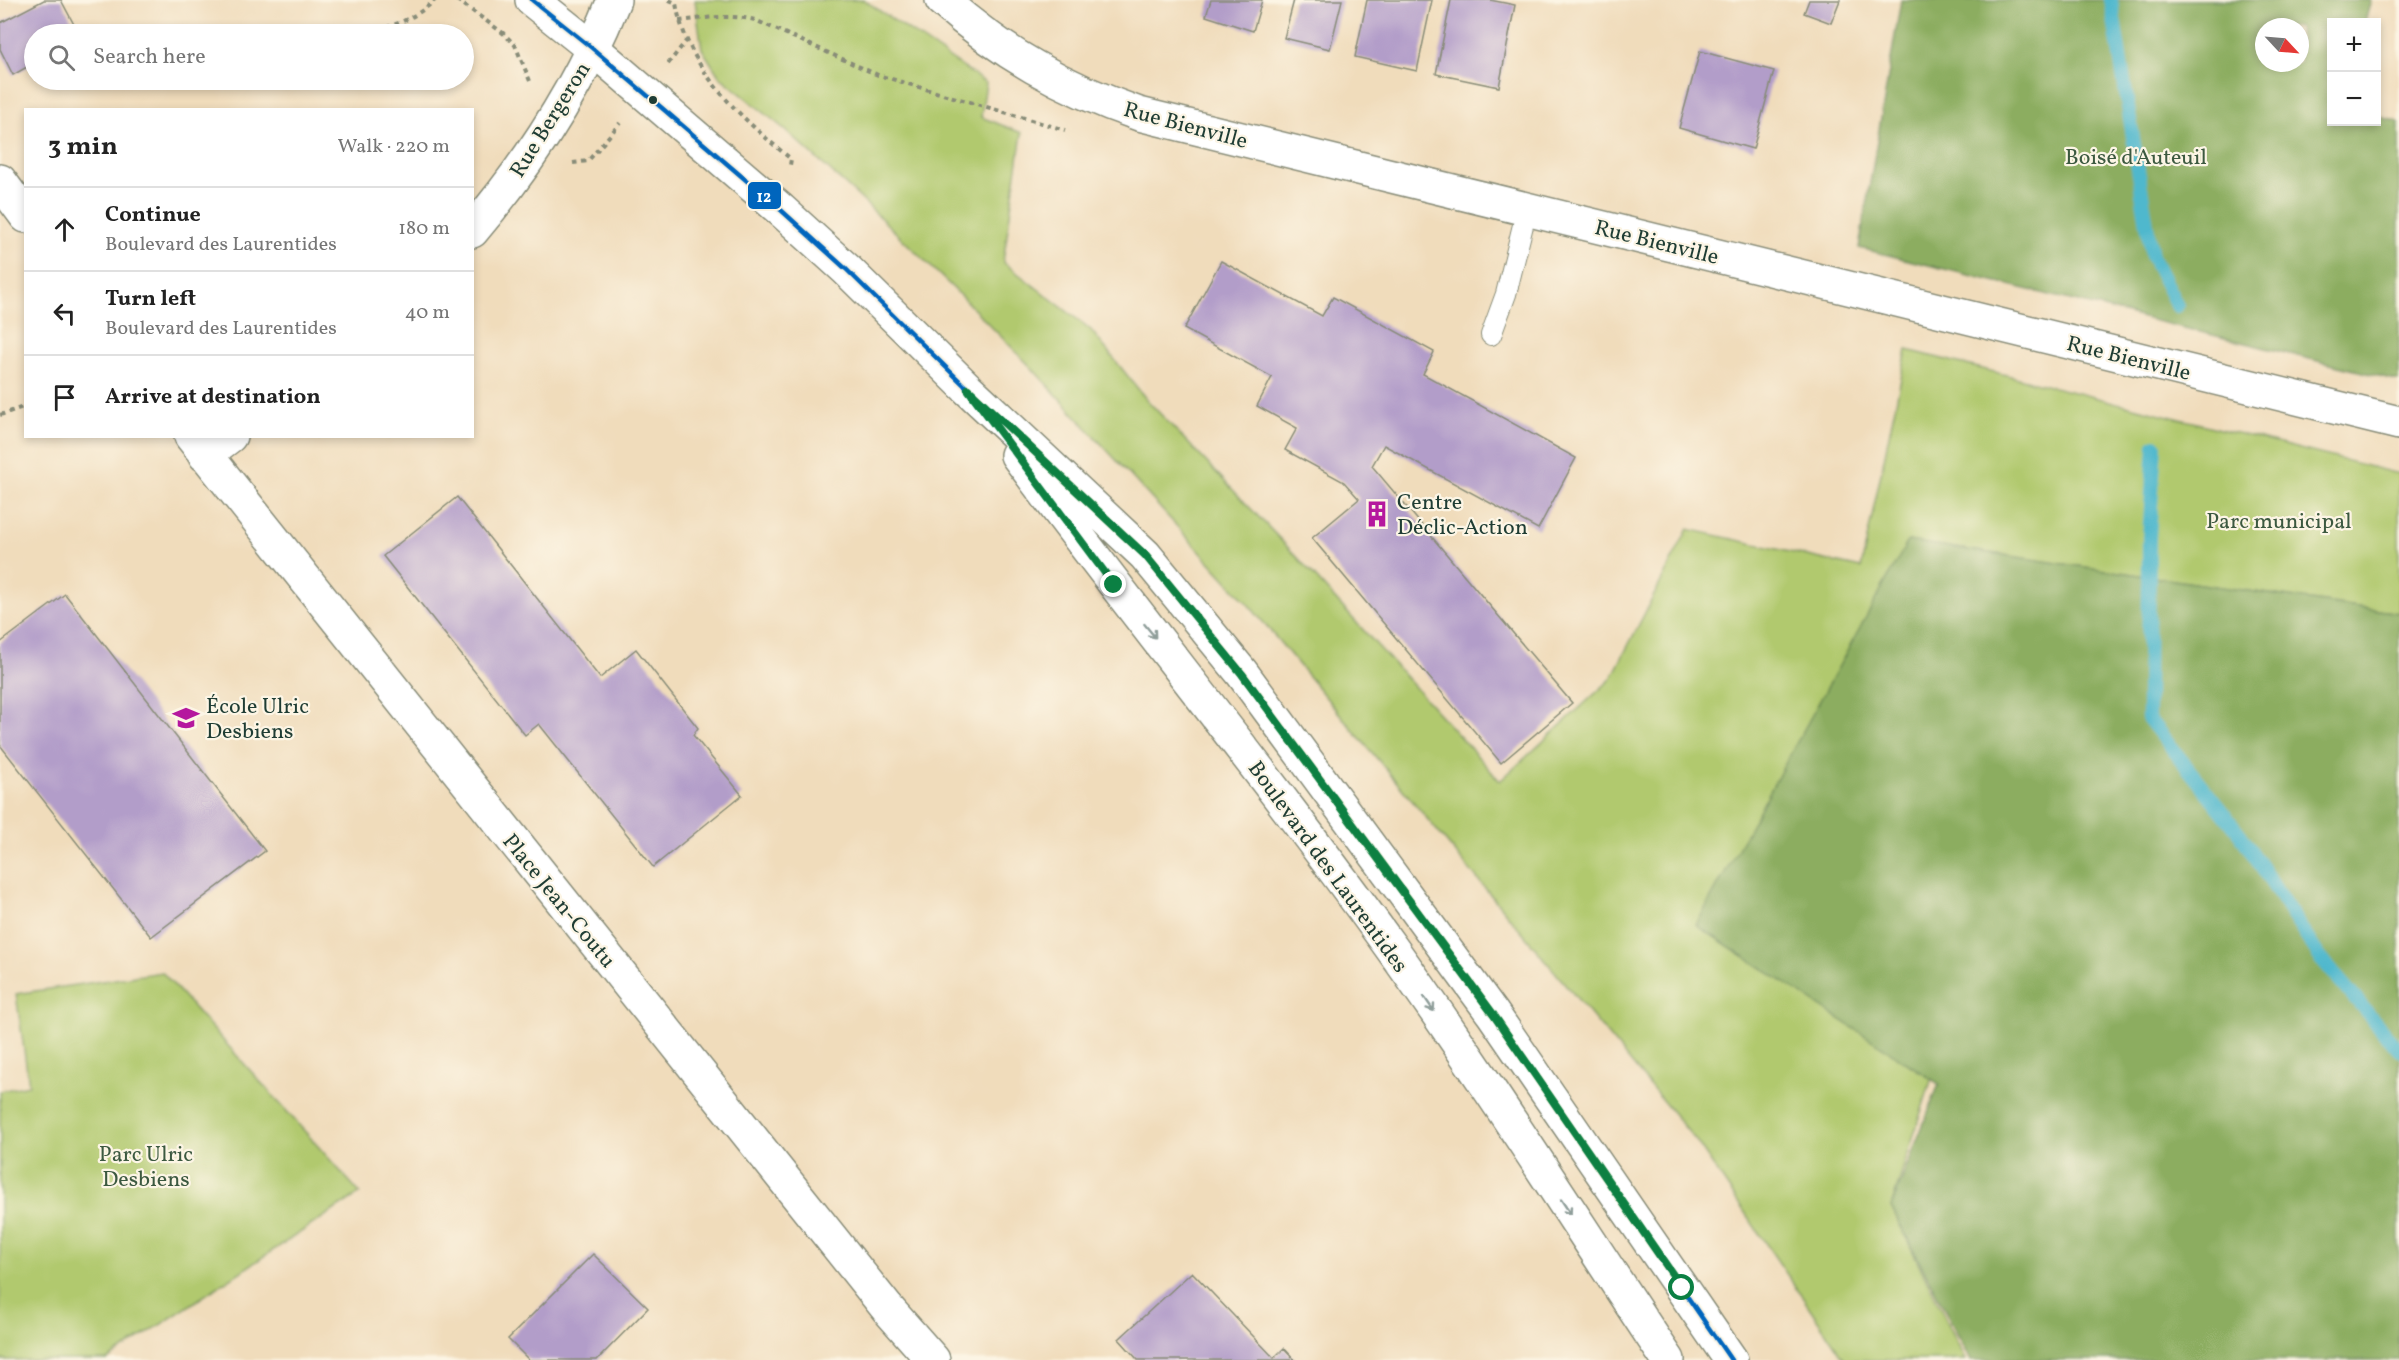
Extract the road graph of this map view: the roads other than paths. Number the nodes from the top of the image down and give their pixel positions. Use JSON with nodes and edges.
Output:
{"nodes":[{"id":1,"x":531,"y":0,"type":"edge"},
{"id":2,"x":614,"y":0,"type":"edge"},
{"id":3,"x":942,"y":0,"type":"edge"},
{"id":4,"x":592,"y":48,"type":"junction"},
{"id":5,"x":0,"y":181,"type":"edge"},
{"id":6,"x":1527,"y":209,"type":"junction"},
{"id":7,"x":24,"y":213,"type":"edge"},
{"id":8,"x":474,"y":229,"type":"edge"},
{"id":9,"x":1491,"y":335,"type":"dead end"},
{"id":10,"x":968,"y":389,"type":"junction"},
{"id":11,"x":2399,"y":423,"type":"edge"},
{"id":12,"x":209,"y":443,"type":"edge"},
{"id":13,"x":933,"y":1360,"type":"edge"},
{"id":14,"x":1668,"y":1360,"type":"edge"},
{"id":15,"x":1731,"y":1360,"type":"edge"}],
"edges":[{"from":1,"to":4,"type":"street","name":"Boulevard des Laurentides"},
{"from":2,"to":4,"type":"street","name":"Rue Bergeron"},
{"from":3,"to":6,"type":"street","name":"Rue Bienville"},
{"from":4,"to":8,"type":"street","name":"Rue Bergeron"},
{"from":4,"to":10,"type":"street","name":"Boulevard des Laurentides"},
{"from":5,"to":7,"type":"street"},
{"from":6,"to":9,"type":"lane"},
{"from":6,"to":11,"type":"street","name":"Rue Bienville"},
{"from":10,"to":14,"type":"street","name":"Boulevard des Laurentides","one_way":true},
{"from":10,"to":15,"type":"street","name":"Boulevard des Laurentides"},
{"from":12,"to":13,"type":"street","name":"Place Jean-Coutu"}]}
